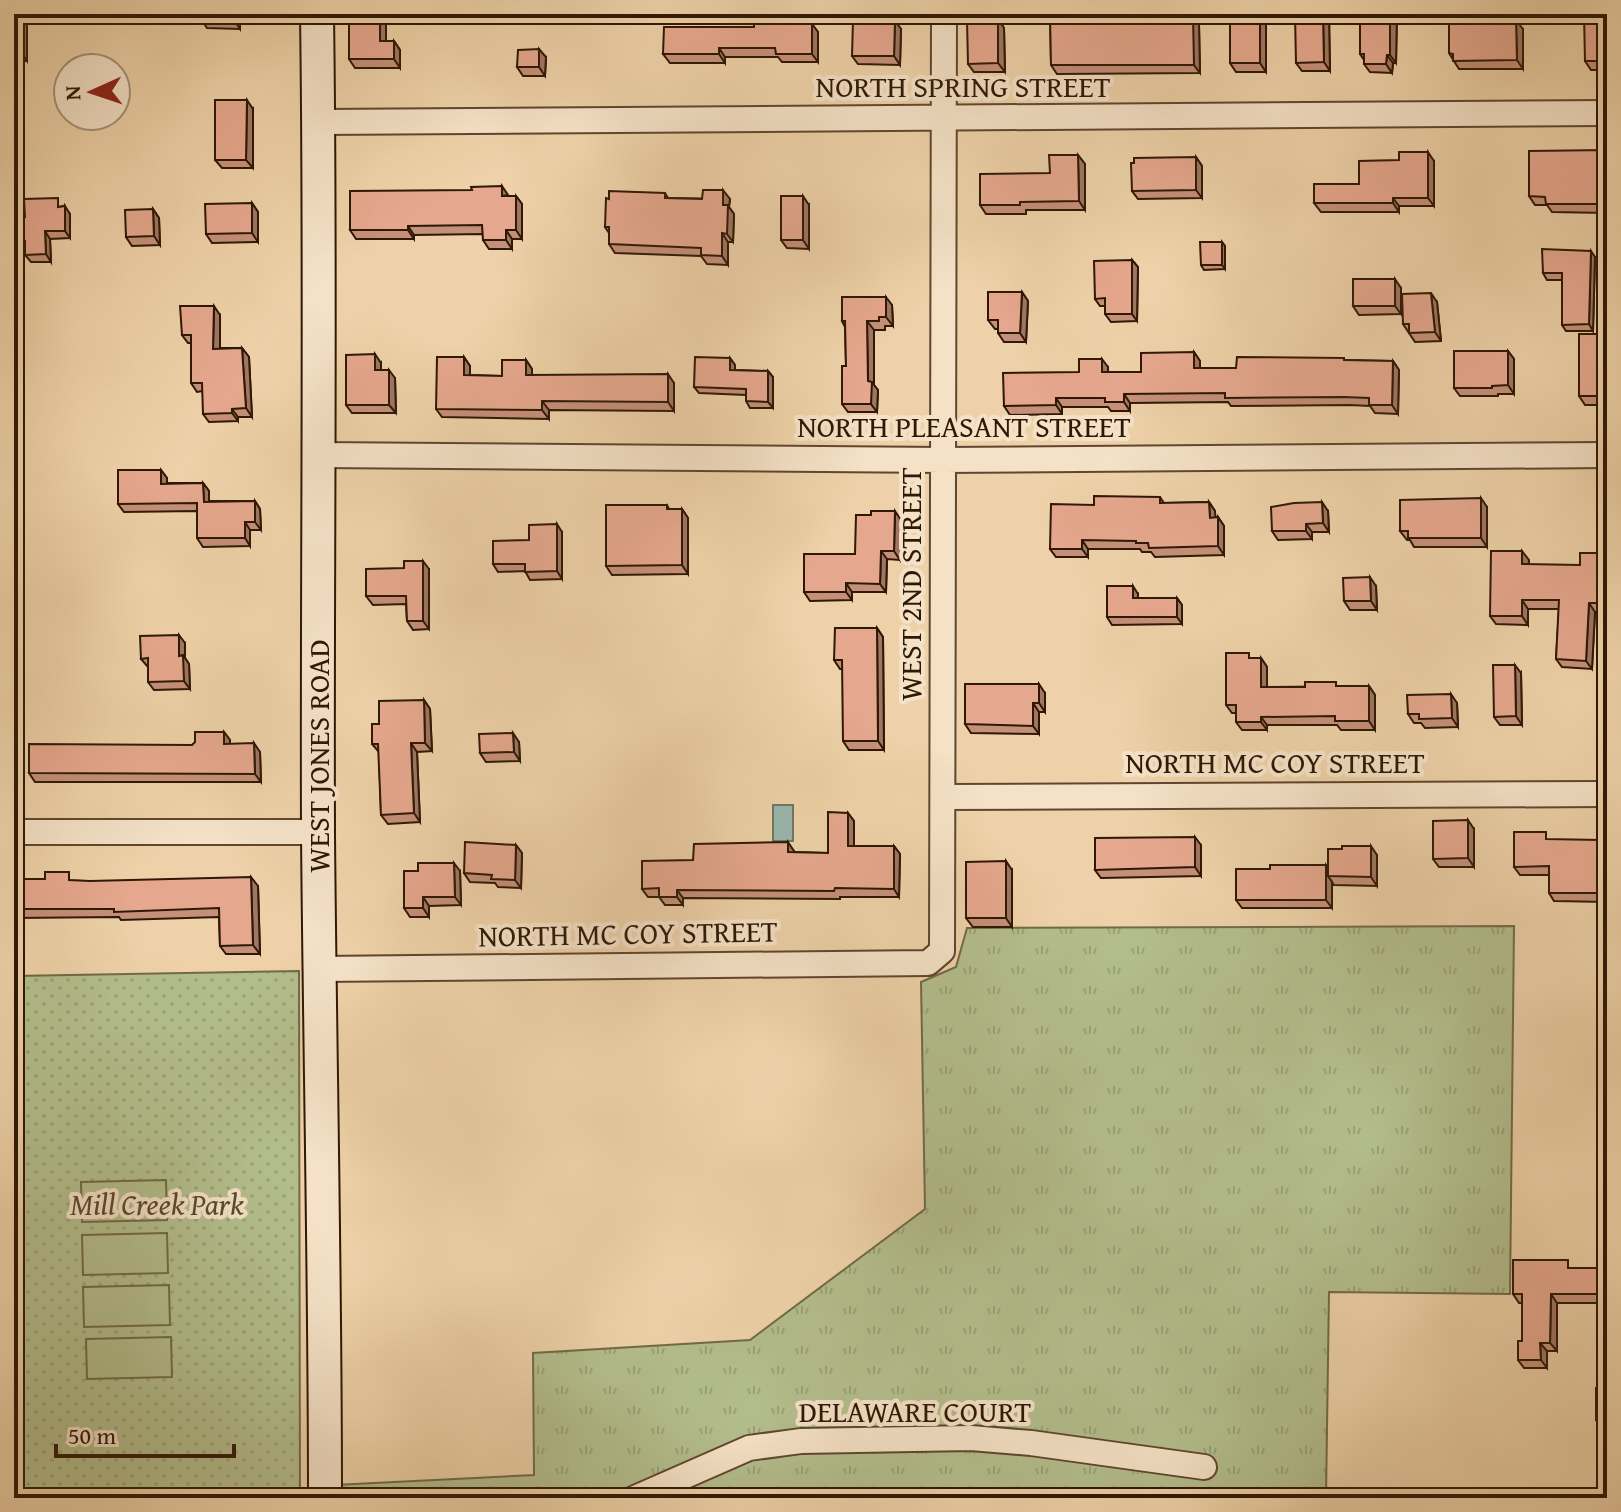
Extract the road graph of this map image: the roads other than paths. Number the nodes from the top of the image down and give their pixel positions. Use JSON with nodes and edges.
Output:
{"nodes":[{"id":1,"x":317,"y":14,"type":"edge"},
{"id":2,"x":944,"y":14,"type":"edge"},
{"id":3,"x":1607,"y":113,"type":"edge"},
{"id":4,"x":943,"y":119,"type":"junction"},
{"id":5,"x":319,"y":122,"type":"junction"},
{"id":6,"x":320,"y":455,"type":"junction"},
{"id":7,"x":1607,"y":455,"type":"edge"},
{"id":8,"x":943,"y":460,"type":"junction"},
{"id":9,"x":1607,"y":794,"type":"edge"},
{"id":10,"x":943,"y":797,"type":"junction"},
{"id":11,"x":14,"y":832,"type":"edge"},
{"id":12,"x":318,"y":832,"type":"junction"},
{"id":13,"x":934,"y":958,"type":"joint"},
{"id":14,"x":320,"y":969,"type":"junction"},
{"id":15,"x":1204,"y":1467,"type":"dead end"},
{"id":16,"x":325,"y":1498,"type":"edge"},
{"id":17,"x":635,"y":1498,"type":"edge"}],
"edges":[{"from":1,"to":5,"type":"street","name":"WEST JONES ROAD"},
{"from":2,"to":4,"type":"street","name":"WEST 2ND STREET"},
{"from":3,"to":4,"type":"street","name":"NORTH SPRING STREET"},
{"from":4,"to":5,"type":"street","name":"NORTH SPRING STREET"},
{"from":4,"to":8,"type":"street","name":"WEST 2ND STREET"},
{"from":5,"to":6,"type":"street","name":"WEST JONES ROAD"},
{"from":6,"to":8,"type":"street","name":"NORTH PLEASANT STREET"},
{"from":6,"to":12,"type":"street","name":"WEST JONES ROAD"},
{"from":7,"to":8,"type":"street","name":"NORTH PLEASANT STREET"},
{"from":8,"to":10,"type":"street","name":"WEST 2ND STREET"},
{"from":9,"to":10,"type":"street","name":"NORTH MC COY STREET"},
{"from":10,"to":13,"type":"street","name":"WEST 2ND STREET"},
{"from":11,"to":12,"type":"street"},
{"from":12,"to":14,"type":"street","name":"WEST JONES ROAD"},
{"from":13,"to":14,"type":"street","name":"NORTH MC COY STREET"},
{"from":14,"to":16,"type":"street","name":"WEST JONES ROAD"},
{"from":15,"to":17,"type":"street","name":"DELAWARE COURT"}]}
